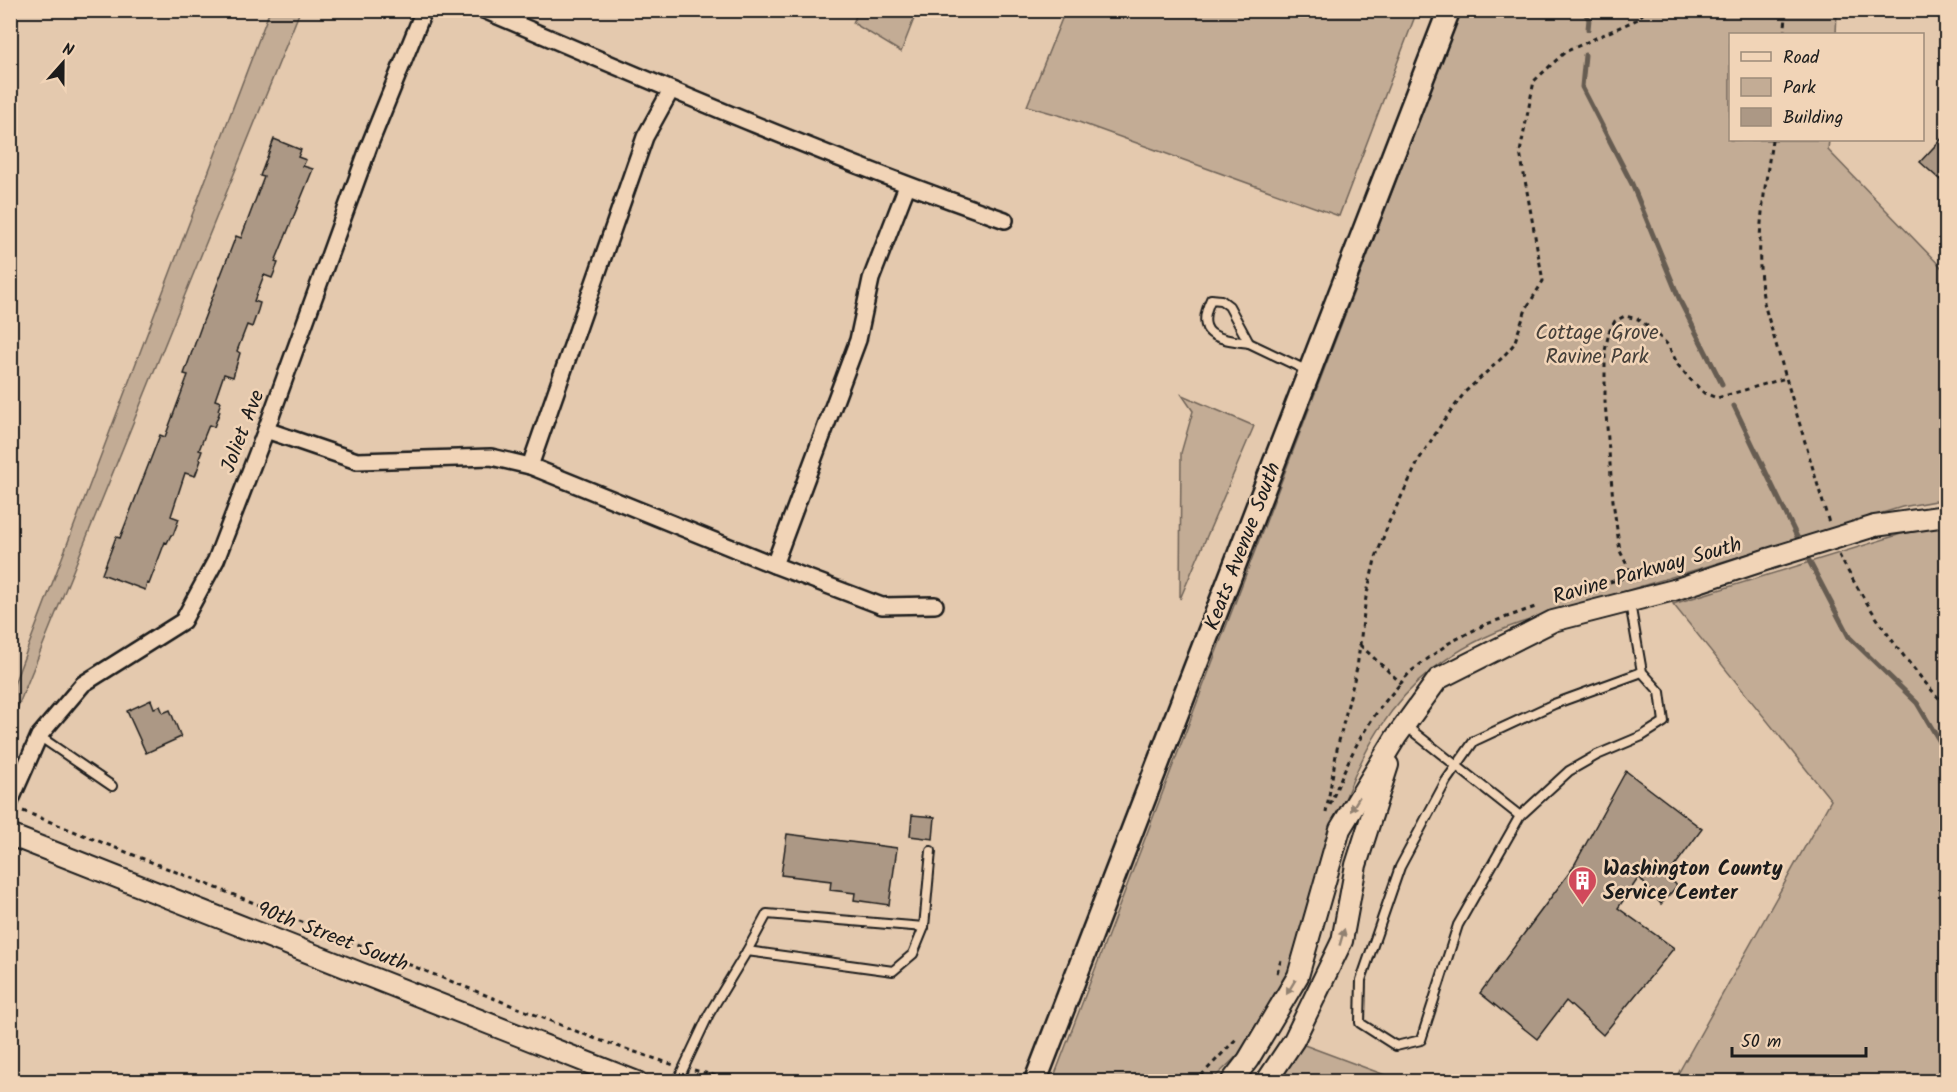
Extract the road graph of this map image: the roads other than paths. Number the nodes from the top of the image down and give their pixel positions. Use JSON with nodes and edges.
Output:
{"nodes":[{"id":1,"x":424,"y":10,"type":"edge"},
{"id":2,"x":484,"y":10,"type":"edge"},
{"id":3,"x":1449,"y":10,"type":"edge"},
{"id":4,"x":670,"y":90,"type":"junction"},
{"id":5,"x":907,"y":186,"type":"junction"},
{"id":6,"x":1005,"y":220,"type":"dead end"},
{"id":7,"x":1249,"y":343,"type":"junction"},
{"id":8,"x":1309,"y":372,"type":"junction"},
{"id":9,"x":266,"y":430,"type":"junction"},
{"id":10,"x":530,"y":466,"type":"junction"},
{"id":11,"x":1947,"y":516,"type":"edge"},
{"id":12,"x":774,"y":565,"type":"junction"},
{"id":13,"x":1630,"y":601,"type":"junction"},
{"id":14,"x":935,"y":605,"type":"dead end"},
{"id":15,"x":1642,"y":672,"type":"junction"},
{"id":16,"x":1401,"y":731,"type":"junction"},
{"id":17,"x":39,"y":736,"type":"junction"},
{"id":18,"x":1456,"y":767,"type":"junction"},
{"id":19,"x":112,"y":786,"type":"dead end"},
{"id":20,"x":16,"y":806,"type":"edge"},
{"id":21,"x":1520,"y":816,"type":"junction"},
{"id":22,"x":10,"y":835,"type":"edge"},
{"id":23,"x":931,"y":852,"type":"dead end"},
{"id":24,"x":924,"y":927,"type":"junction"},
{"id":25,"x":747,"y":951,"type":"junction"},
{"id":26,"x":638,"y":1082,"type":"edge"},
{"id":27,"x":677,"y":1082,"type":"edge"},
{"id":28,"x":1035,"y":1082,"type":"edge"},
{"id":29,"x":1231,"y":1082,"type":"edge"},
{"id":30,"x":1266,"y":1082,"type":"edge"}],
"edges":[{"from":1,"to":9,"type":"street","name":"Joliet Ave"},
{"from":2,"to":4,"type":"street"},
{"from":3,"to":8,"type":"main road","name":"Keats Avenue South"},
{"from":4,"to":5,"type":"street"},
{"from":4,"to":10,"type":"street"},
{"from":5,"to":6,"type":"street"},
{"from":5,"to":12,"type":"street"},
{"from":7,"to":7,"type":"lane"},
{"from":7,"to":8,"type":"lane"},
{"from":8,"to":28,"type":"main road","name":"Keats Avenue South"},
{"from":9,"to":10,"type":"street"},
{"from":9,"to":17,"type":"street","name":"Joliet Ave"},
{"from":10,"to":12,"type":"street"},
{"from":11,"to":13,"type":"street","name":"Ravine Parkway South","bridge":true},
{"from":12,"to":14,"type":"street"},
{"from":13,"to":15,"type":"lane"},
{"from":13,"to":16,"type":"street","name":"Ravine Parkway South"},
{"from":15,"to":18,"type":"lane"},
{"from":15,"to":21,"type":"lane"},
{"from":16,"to":18,"type":"lane"},
{"from":16,"to":29,"type":"street","name":"Ravine Parkway South","one_way":true},
{"from":30,"to":16,"type":"street","name":"Ravine Parkway South","one_way":true},
{"from":17,"to":19,"type":"lane"},
{"from":17,"to":20,"type":"street","name":"Joliet Ave"},
{"from":18,"to":21,"type":"lane"},
{"from":18,"to":21,"type":"lane"},
{"from":22,"to":26,"type":"street","name":"90th Street South"},
{"from":23,"to":24,"type":"lane"},
{"from":24,"to":25,"type":"lane"},
{"from":24,"to":25,"type":"lane"},
{"from":25,"to":27,"type":"lane"}]}
